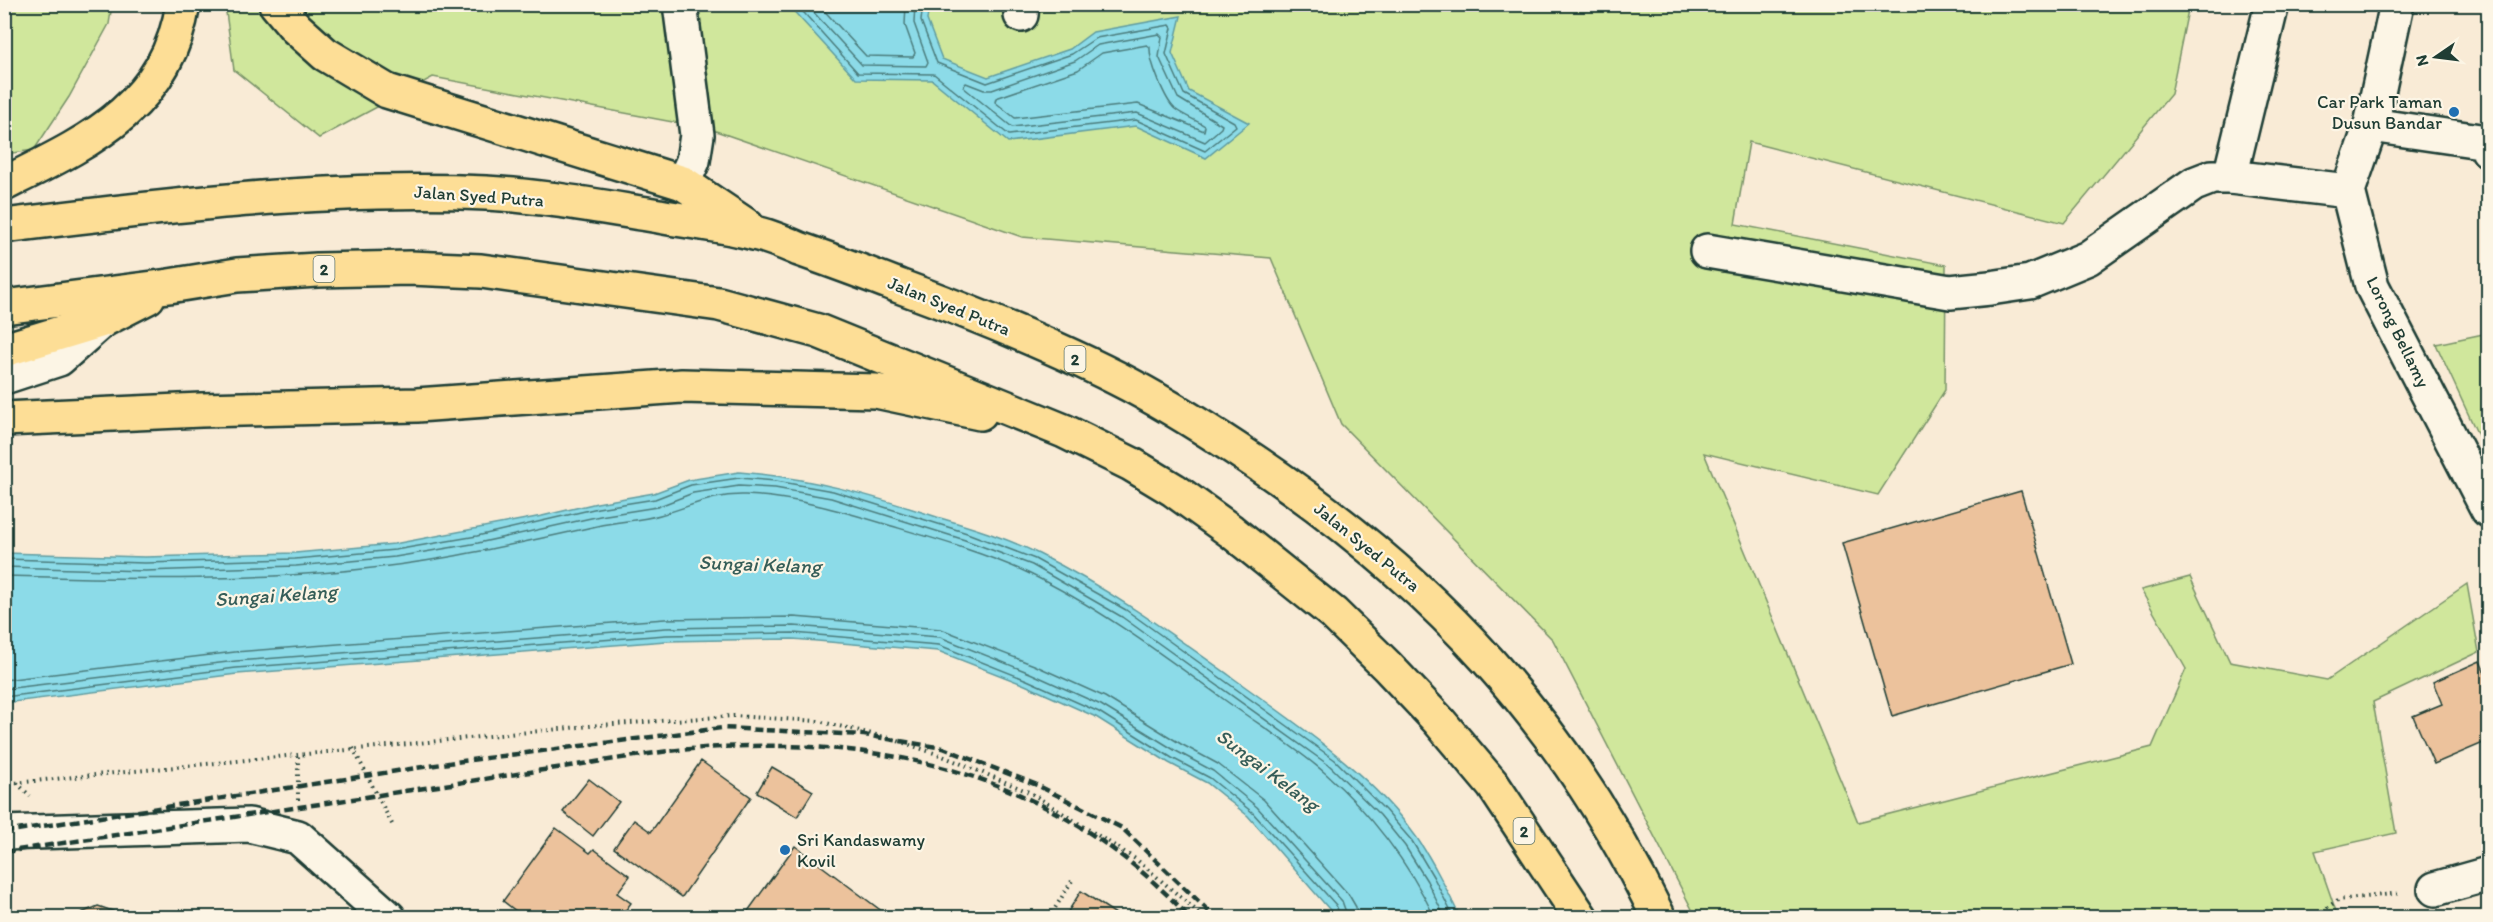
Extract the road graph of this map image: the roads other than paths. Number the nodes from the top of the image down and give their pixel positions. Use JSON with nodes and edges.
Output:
{"nodes":[{"id":1,"x":183,"y":4,"type":"edge"},
{"id":2,"x":276,"y":4,"type":"edge"},
{"id":3,"x":680,"y":4,"type":"edge"},
{"id":4,"x":2272,"y":4,"type":"edge"},
{"id":5,"x":2397,"y":4,"type":"edge"},
{"id":6,"x":2371,"y":125,"type":"junction"},
{"id":7,"x":2488,"y":145,"type":"edge"},
{"id":8,"x":2230,"y":177,"type":"junction"},
{"id":9,"x":683,"y":183,"type":"junction"},
{"id":10,"x":4,"y":184,"type":"edge"},
{"id":11,"x":2348,"y":191,"type":"junction"},
{"id":12,"x":4,"y":226,"type":"edge"},
{"id":13,"x":756,"y":233,"type":"junction"},
{"id":14,"x":1707,"y":251,"type":"dead end"},
{"id":15,"x":169,"y":286,"type":"junction"},
{"id":16,"x":4,"y":307,"type":"edge"},
{"id":17,"x":103,"y":320,"type":"junction"},
{"id":18,"x":4,"y":350,"type":"edge"},
{"id":19,"x":4,"y":377,"type":"edge"},
{"id":20,"x":4,"y":419,"type":"edge"},
{"id":21,"x":1064,"y":431,"type":"junction"},
{"id":22,"x":2488,"y":510,"type":"edge"},
{"id":23,"x":4,"y":833,"type":"edge"},
{"id":24,"x":2488,"y":874,"type":"edge"},
{"id":25,"x":2435,"y":889,"type":"road end"},
{"id":26,"x":384,"y":915,"type":"edge"},
{"id":27,"x":1581,"y":918,"type":"edge"},
{"id":28,"x":1659,"y":918,"type":"edge"}],
"edges":[{"from":1,"to":10,"type":"main road"},
{"from":2,"to":9,"type":"main road"},
{"from":3,"to":9,"type":"street"},
{"from":4,"to":8,"type":"street"},
{"from":5,"to":6,"type":"street"},
{"from":6,"to":7,"type":"street"},
{"from":6,"to":11,"type":"street"},
{"from":8,"to":11,"type":"street"},
{"from":8,"to":14,"type":"street"},
{"from":9,"to":13,"type":"main road"},
{"from":11,"to":22,"type":"street","name":"Lorong Bellamy"},
{"from":12,"to":13,"type":"main road","name":"Jalan Syed Putra","number":"2"},
{"from":13,"to":28,"type":"main road","name":"Jalan Syed Putra","number":"2"},
{"from":15,"to":16,"type":"main road","number":"2"},
{"from":15,"to":17,"type":"main road"},
{"from":15,"to":21,"type":"main road","number":"2"},
{"from":17,"to":18,"type":"main road"},
{"from":17,"to":19,"type":"street"},
{"from":20,"to":21,"type":"main road"},
{"from":21,"to":27,"type":"main road","number":"2"},
{"from":23,"to":26,"type":"street"},
{"from":24,"to":25,"type":"street"}]}
